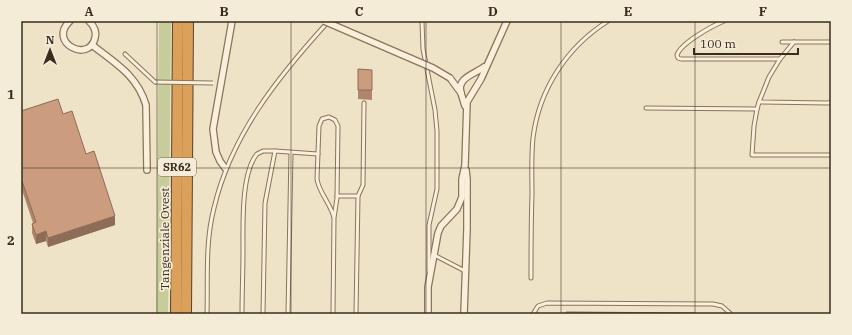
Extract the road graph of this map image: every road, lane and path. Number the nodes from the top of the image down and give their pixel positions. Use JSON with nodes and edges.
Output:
{"nodes":[{"id":1,"x":70,"y":21,"type":"edge"},
{"id":2,"x":178,"y":21,"type":"edge"},
{"id":3,"x":188,"y":21,"type":"edge"},
{"id":4,"x":232,"y":21,"type":"edge"},
{"id":5,"x":324,"y":21,"type":"edge"},
{"id":6,"x":329,"y":21,"type":"edge"},
{"id":7,"x":422,"y":21,"type":"edge"},
{"id":8,"x":507,"y":21,"type":"edge"},
{"id":9,"x":608,"y":21,"type":"edge"},
{"id":10,"x":724,"y":21,"type":"edge"},
{"id":11,"x":91,"y":22,"type":"edge"},
{"id":12,"x":782,"y":42,"type":"dead end"},
{"id":13,"x":794,"y":42,"type":"junction"},
{"id":14,"x":831,"y":42,"type":"edge"},
{"id":15,"x":92,"y":45,"type":"junction"},
{"id":16,"x":125,"y":54,"type":"dead end"},
{"id":17,"x":780,"y":59,"type":"junction"},
{"id":18,"x":487,"y":65,"type":"junction"},
{"id":19,"x":221,"y":85,"type":"junction"},
{"id":20,"x":461,"y":93,"type":"junction"},
{"id":21,"x":759,"y":102,"type":"junction"},
{"id":22,"x":831,"y":102,"type":"edge"},
{"id":23,"x":364,"y":103,"type":"dead end"},
{"id":24,"x":646,"y":108,"type":"dead end"},
{"id":25,"x":757,"y":109,"type":"junction"},
{"id":26,"x":466,"y":110,"type":"junction"},
{"id":27,"x":275,"y":152,"type":"junction"},
{"id":28,"x":291,"y":152,"type":"junction"},
{"id":29,"x":318,"y":154,"type":"junction"},
{"id":30,"x":831,"y":155,"type":"edge"},
{"id":31,"x":465,"y":165,"type":"junction"},
{"id":32,"x":226,"y":168,"type":"junction"},
{"id":33,"x":147,"y":170,"type":"dead end"},
{"id":34,"x":337,"y":196,"type":"junction"},
{"id":35,"x":358,"y":196,"type":"junction"},
{"id":36,"x":334,"y":218,"type":"junction"},
{"id":37,"x":431,"y":254,"type":"junction"},
{"id":38,"x":465,"y":271,"type":"junction"},
{"id":39,"x":531,"y":278,"type":"dead end"},
{"id":40,"x":176,"y":314,"type":"edge"},
{"id":41,"x":186,"y":314,"type":"edge"},
{"id":42,"x":207,"y":314,"type":"edge"},
{"id":43,"x":242,"y":314,"type":"edge"},
{"id":44,"x":263,"y":314,"type":"edge"},
{"id":45,"x":288,"y":314,"type":"edge"},
{"id":46,"x":333,"y":314,"type":"edge"},
{"id":47,"x":356,"y":314,"type":"edge"},
{"id":48,"x":428,"y":314,"type":"edge"},
{"id":49,"x":464,"y":314,"type":"edge"},
{"id":50,"x":532,"y":314,"type":"edge"},
{"id":51,"x":731,"y":314,"type":"edge"}],
"edges":[{"from":1,"to":15,"type":"street"},
{"from":2,"to":40,"type":"highway","name":"Tangenziale Ovest","number":"SR62"},
{"from":3,"to":41,"type":"highway","name":"Tangenziale Ovest","number":"SR62"},
{"from":4,"to":19,"type":"street"},
{"from":5,"to":20,"type":"street","bridge":true},
{"from":6,"to":32,"type":"lane"},
{"from":7,"to":37,"type":"lane"},
{"from":8,"to":18,"type":"street"},
{"from":9,"to":39,"type":"lane"},
{"from":10,"to":17,"type":"lane"},
{"from":11,"to":15,"type":"street"},
{"from":12,"to":13,"type":"lane"},
{"from":13,"to":14,"type":"lane"},
{"from":13,"to":17,"type":"lane"},
{"from":15,"to":33,"type":"street"},
{"from":16,"to":19,"type":"lane","bridge":true},
{"from":17,"to":21,"type":"lane"},
{"from":18,"to":20,"type":"street"},
{"from":18,"to":26,"type":"street"},
{"from":19,"to":32,"type":"street"},
{"from":20,"to":26,"type":"street"},
{"from":21,"to":22,"type":"lane"},
{"from":21,"to":25,"type":"lane"},
{"from":23,"to":35,"type":"lane"},
{"from":24,"to":25,"type":"lane"},
{"from":25,"to":30,"type":"lane"},
{"from":26,"to":31,"type":"street"},
{"from":27,"to":28,"type":"lane"},
{"from":27,"to":43,"type":"lane"},
{"from":27,"to":44,"type":"lane"},
{"from":28,"to":29,"type":"lane"},
{"from":28,"to":45,"type":"lane"},
{"from":29,"to":34,"type":"lane"},
{"from":29,"to":36,"type":"lane"},
{"from":31,"to":37,"type":"street"},
{"from":31,"to":38,"type":"street"},
{"from":32,"to":42,"type":"lane"},
{"from":34,"to":35,"type":"lane"},
{"from":34,"to":36,"type":"lane"},
{"from":35,"to":47,"type":"lane"},
{"from":36,"to":46,"type":"lane"},
{"from":37,"to":38,"type":"lane"},
{"from":37,"to":48,"type":"street"},
{"from":38,"to":49,"type":"street"},
{"from":50,"to":51,"type":"lane"}]}
